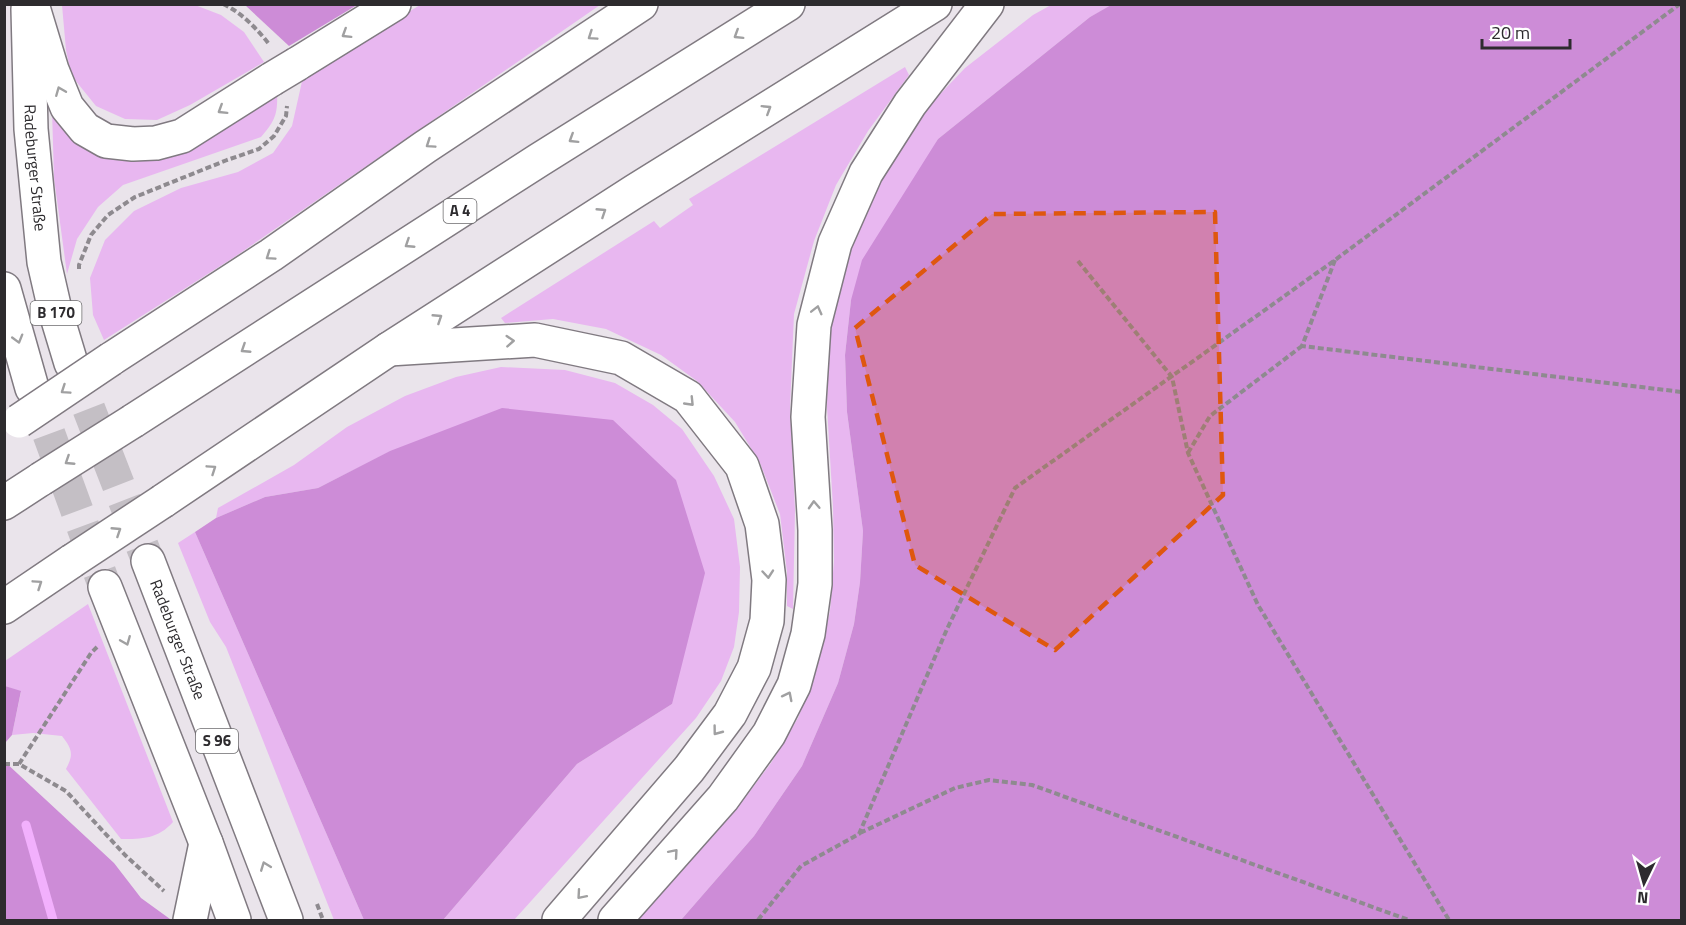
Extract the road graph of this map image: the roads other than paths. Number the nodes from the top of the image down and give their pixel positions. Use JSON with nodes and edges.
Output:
{"nodes":[{"id":1,"x":30,"y":4,"type":"edge"},
{"id":2,"x":394,"y":4,"type":"edge"},
{"id":3,"x":641,"y":4,"type":"edge"},
{"id":4,"x":788,"y":4,"type":"edge"},
{"id":5,"x":935,"y":4,"type":"edge"},
{"id":6,"x":987,"y":4,"type":"edge"},
{"id":7,"x":4,"y":289,"type":"edge"},
{"id":8,"x":389,"y":349,"type":"junction"},
{"id":9,"x":71,"y":363,"type":"tunnel mouth"},
{"id":10,"x":32,"y":388,"type":"tunnel mouth"},
{"id":11,"x":12,"y":425,"type":"edge"},
{"id":12,"x":4,"y":503,"type":"edge"},
{"id":13,"x":148,"y":561,"type":"tunnel mouth"},
{"id":14,"x":105,"y":587,"type":"tunnel mouth"},
{"id":15,"x":4,"y":607,"type":"edge"},
{"id":16,"x":206,"y":843,"type":"junction"},
{"id":17,"x":190,"y":918,"type":"edge"},
{"id":18,"x":234,"y":921,"type":"edge"},
{"id":19,"x":286,"y":921,"type":"edge"},
{"id":20,"x":559,"y":921,"type":"edge"},
{"id":21,"x":615,"y":921,"type":"edge"}],
"edges":[{"from":2,"to":1,"type":"main road","one_way":true},
{"from":1,"to":9,"type":"main road","name":"Radeburger Straße","number":"B 170"},
{"from":3,"to":11,"type":"main road","one_way":true,"bridge":true},
{"from":4,"to":12,"type":"main road","number":"A 4","one_way":true,"bridge":true},
{"from":8,"to":5,"type":"main road","one_way":true},
{"from":21,"to":6,"type":"main road","one_way":true},
{"from":7,"to":10,"type":"main road","number":"B 170","one_way":true},
{"from":15,"to":8,"type":"main road","one_way":true,"bridge":true},
{"from":8,"to":20,"type":"main road","one_way":true},
{"from":19,"to":13,"type":"main road","name":"Radeburger Straße","number":"S 96","one_way":true},
{"from":14,"to":16,"type":"main road","number":"S 96","one_way":true},
{"from":16,"to":17,"type":"main road"},
{"from":16,"to":18,"type":"main road","number":"S 96"}]}
